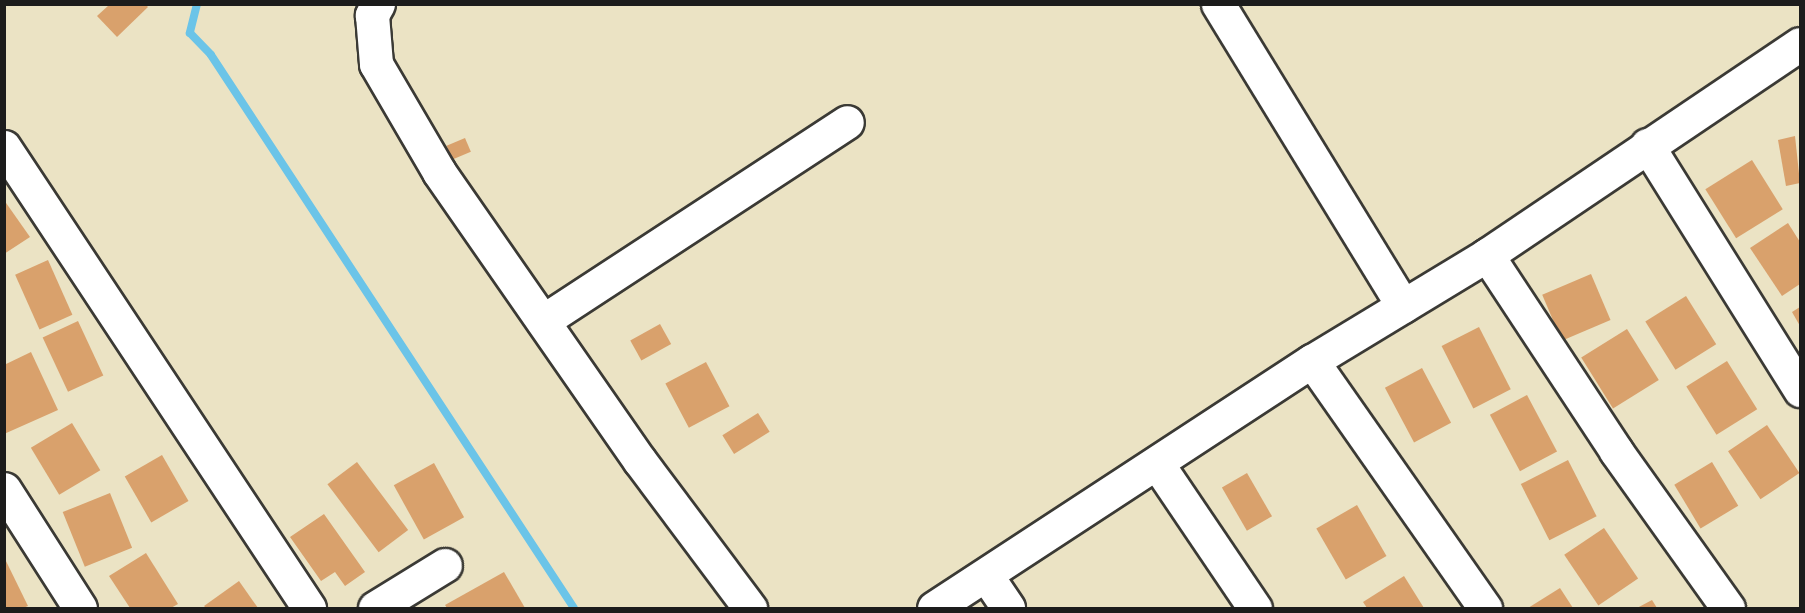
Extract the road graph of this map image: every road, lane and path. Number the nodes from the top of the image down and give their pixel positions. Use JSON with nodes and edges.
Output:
{"nodes":[{"id":1,"x":378,"y":4,"type":"edge"},
{"id":2,"x":1218,"y":4,"type":"edge"},
{"id":3,"x":1800,"y":44,"type":"edge"},
{"id":4,"x":847,"y":122,"type":"dead end"},
{"id":5,"x":1647,"y":145,"type":"junction"},
{"id":6,"x":4,"y":147,"type":"edge"},
{"id":7,"x":1487,"y":255,"type":"junction"},
{"id":8,"x":1403,"y":306,"type":"junction"},
{"id":9,"x":543,"y":321,"type":"junction"},
{"id":10,"x":1312,"y":361,"type":"junction"},
{"id":11,"x":1800,"y":390,"type":"edge"},
{"id":12,"x":1158,"y":465,"type":"junction"},
{"id":13,"x":4,"y":489,"type":"edge"},
{"id":14,"x":445,"y":565,"type":"dead end"},
{"id":15,"x":988,"y":578,"type":"junction"},
{"id":16,"x":80,"y":609,"type":"edge"},
{"id":17,"x":309,"y":609,"type":"edge"},
{"id":18,"x":375,"y":609,"type":"edge"},
{"id":19,"x":750,"y":609,"type":"edge"},
{"id":20,"x":934,"y":609,"type":"edge"},
{"id":21,"x":1008,"y":609,"type":"edge"},
{"id":22,"x":1255,"y":609,"type":"edge"},
{"id":23,"x":1485,"y":609,"type":"edge"},
{"id":24,"x":1728,"y":609,"type":"edge"}],
"edges":[{"from":1,"to":9,"type":"street"},
{"from":2,"to":8,"type":"street"},
{"from":3,"to":5,"type":"street"},
{"from":4,"to":9,"type":"street"},
{"from":5,"to":7,"type":"street"},
{"from":5,"to":11,"type":"street"},
{"from":6,"to":17,"type":"street"},
{"from":7,"to":8,"type":"street"},
{"from":7,"to":24,"type":"street"},
{"from":8,"to":10,"type":"street"},
{"from":9,"to":19,"type":"street"},
{"from":10,"to":12,"type":"street"},
{"from":10,"to":23,"type":"street"},
{"from":12,"to":15,"type":"street"},
{"from":12,"to":22,"type":"street"},
{"from":13,"to":16,"type":"street"},
{"from":14,"to":18,"type":"street"},
{"from":15,"to":20,"type":"street"},
{"from":15,"to":21,"type":"street"}]}
